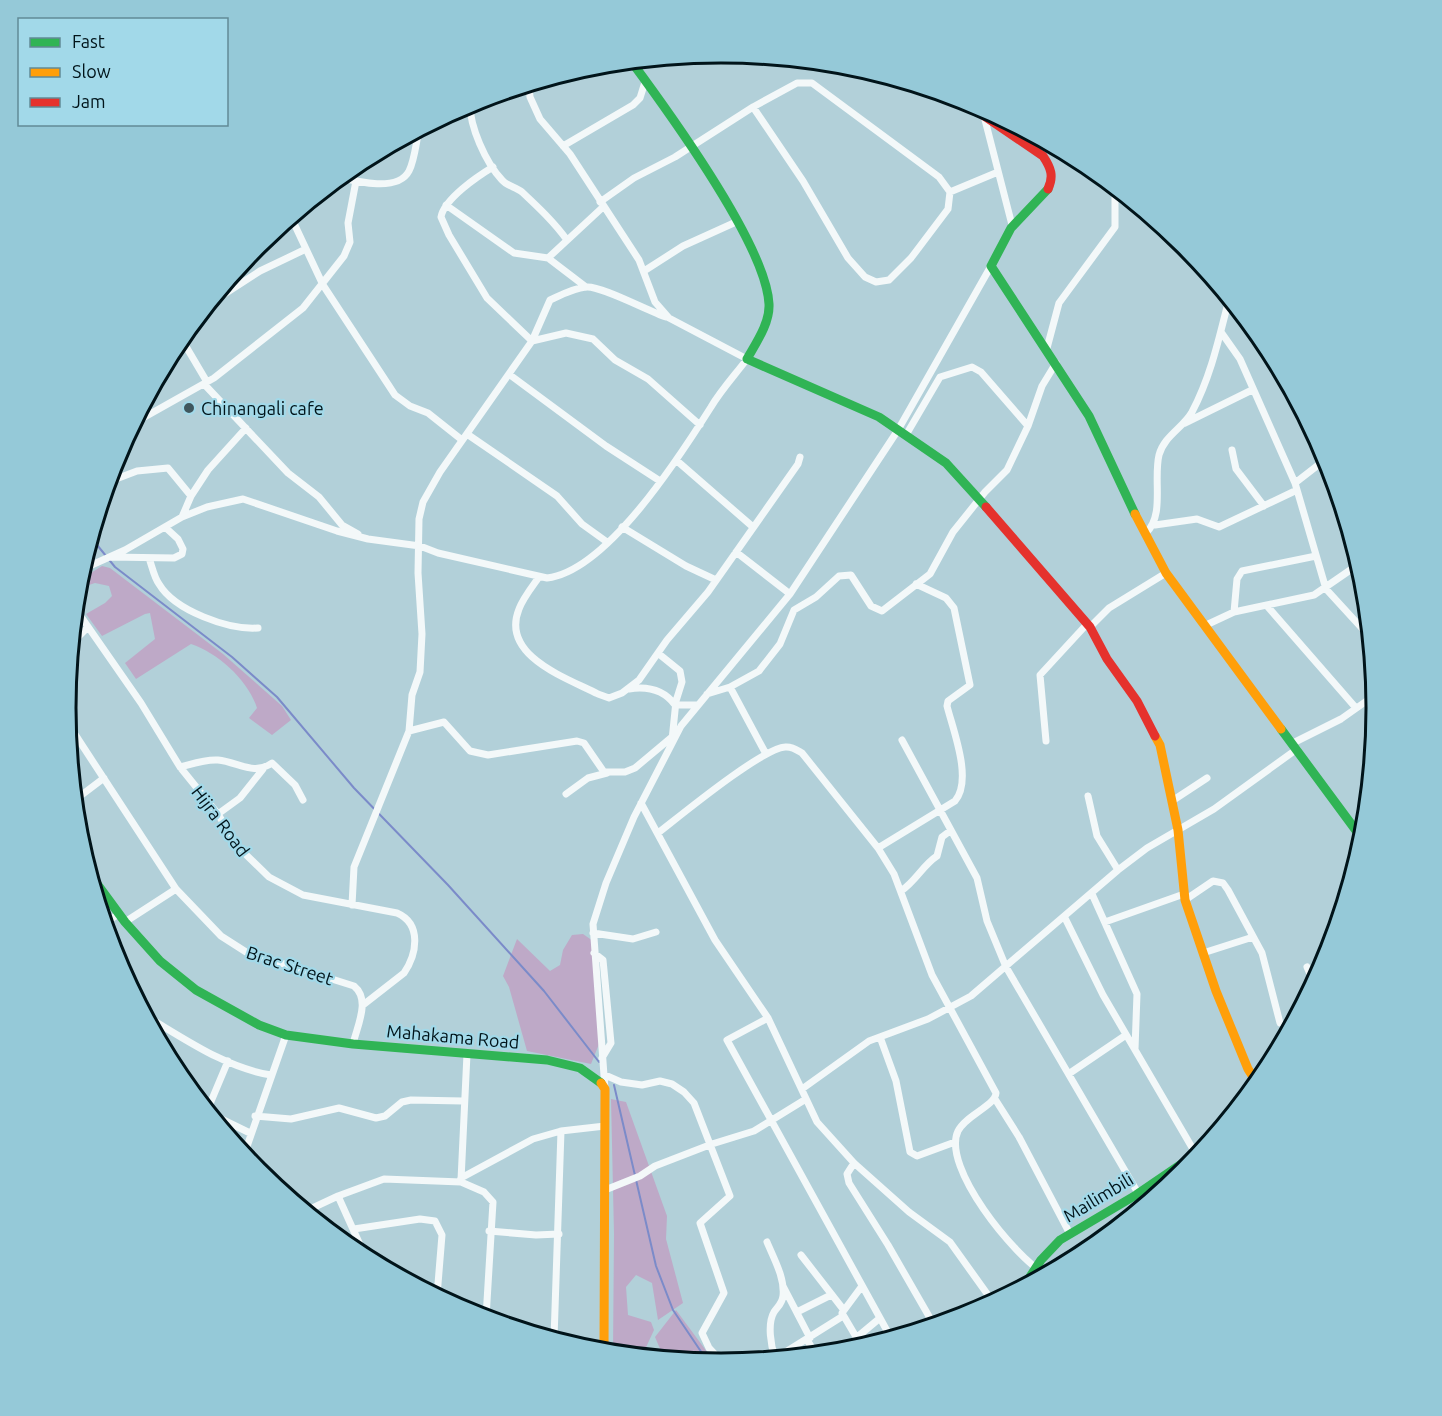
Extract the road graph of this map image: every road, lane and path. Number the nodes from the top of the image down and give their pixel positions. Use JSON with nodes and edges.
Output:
{"nodes":[{"id":1,"x":638,"y":69,"type":"edge"},
{"id":2,"x":645,"y":82,"type":"junction"},
{"id":3,"x":531,"y":92,"type":"edge"},
{"id":4,"x":753,"y":107,"type":"junction"},
{"id":5,"x":472,"y":113,"type":"edge"},
{"id":6,"x":985,"y":120,"type":"edge"},
{"id":7,"x":1002,"y":128,"type":"edge"},
{"id":8,"x":417,"y":140,"type":"edge"},
{"id":9,"x":563,"y":146,"type":"junction"},
{"id":10,"x":689,"y":146,"type":"junction"},
{"id":11,"x":493,"y":167,"type":"junction"},
{"id":12,"x":998,"y":172,"type":"junction"},
{"id":13,"x":351,"y":180,"type":"edge"},
{"id":14,"x":356,"y":181,"type":"junction"},
{"id":15,"x":950,"y":192,"type":"junction"},
{"id":16,"x":1115,"y":197,"type":"edge"},
{"id":17,"x":602,"y":204,"type":"junction"},
{"id":18,"x":446,"y":205,"type":"junction"},
{"id":19,"x":736,"y":222,"type":"junction"},
{"id":20,"x":294,"y":224,"type":"edge"},
{"id":21,"x":1012,"y":225,"type":"junction"},
{"id":22,"x":567,"y":240,"type":"junction"},
{"id":23,"x":306,"y":249,"type":"junction"},
{"id":24,"x":548,"y":258,"type":"junction"},
{"id":25,"x":991,"y":266,"type":"junction"},
{"id":26,"x":644,"y":271,"type":"junction"},
{"id":27,"x":323,"y":285,"type":"junction"},
{"id":28,"x":586,"y":287,"type":"junction"},
{"id":29,"x":230,"y":290,"type":"edge"},
{"id":30,"x":1227,"y":308,"type":"edge"},
{"id":31,"x":669,"y":318,"type":"junction"},
{"id":32,"x":1221,"y":332,"type":"junction"},
{"id":33,"x":532,"y":341,"type":"junction"},
{"id":34,"x":186,"y":348,"type":"edge"},
{"id":35,"x":1047,"y":348,"type":"junction"},
{"id":36,"x":747,"y":359,"type":"junction"},
{"id":37,"x":1056,"y":363,"type":"junction"},
{"id":38,"x":510,"y":375,"type":"junction"},
{"id":39,"x":206,"y":383,"type":"junction"},
{"id":40,"x":1252,"y":390,"type":"junction"},
{"id":41,"x":149,"y":410,"type":"edge"},
{"id":42,"x":1185,"y":423,"type":"junction"},
{"id":43,"x":700,"y":425,"type":"junction"},
{"id":44,"x":1028,"y":426,"type":"junction"},
{"id":45,"x":246,"y":428,"type":"junction"},
{"id":46,"x":902,"y":433,"type":"junction"},
{"id":47,"x":468,"y":434,"type":"junction"},
{"id":48,"x":462,"y":441,"type":"junction"},
{"id":49,"x":1232,"y":450,"type":"dead end"},
{"id":50,"x":800,"y":457,"type":"dead end"},
{"id":51,"x":676,"y":460,"type":"junction"},
{"id":52,"x":1319,"y":466,"type":"edge"},
{"id":53,"x":119,"y":478,"type":"edge"},
{"id":54,"x":660,"y":481,"type":"junction"},
{"id":55,"x":1296,"y":487,"type":"junction"},
{"id":56,"x":191,"y":496,"type":"junction"},
{"id":57,"x":980,"y":498,"type":"junction"},
{"id":58,"x":1264,"y":506,"type":"junction"},
{"id":59,"x":182,"y":517,"type":"junction"},
{"id":60,"x":1155,"y":525,"type":"junction"},
{"id":61,"x":622,"y":527,"type":"junction"},
{"id":62,"x":753,"y":527,"type":"junction"},
{"id":63,"x":166,"y":528,"type":"junction"},
{"id":64,"x":1146,"y":533,"type":"junction"},
{"id":65,"x":368,"y":539,"type":"junction"},
{"id":66,"x":607,"y":542,"type":"junction"},
{"id":67,"x":420,"y":546,"type":"junction"},
{"id":68,"x":736,"y":552,"type":"junction"},
{"id":69,"x":109,"y":556,"type":"junction"},
{"id":70,"x":1316,"y":556,"type":"junction"},
{"id":71,"x":148,"y":558,"type":"junction"},
{"id":72,"x":92,"y":564,"type":"edge"},
{"id":73,"x":1351,"y":570,"type":"edge"},
{"id":74,"x":1166,"y":573,"type":"junction"},
{"id":75,"x":539,"y":578,"type":"junction"},
{"id":76,"x":716,"y":580,"type":"junction"},
{"id":77,"x":916,"y":584,"type":"junction"},
{"id":78,"x":1326,"y":589,"type":"junction"},
{"id":79,"x":790,"y":594,"type":"junction"},
{"id":80,"x":1267,"y":606,"type":"junction"},
{"id":81,"x":1234,"y":612,"type":"junction"},
{"id":82,"x":83,"y":619,"type":"edge"},
{"id":83,"x":1089,"y":626,"type":"junction"},
{"id":84,"x":1204,"y":626,"type":"junction"},
{"id":85,"x":1360,"y":626,"type":"edge"},
{"id":86,"x":88,"y":627,"type":"junction"},
{"id":87,"x":258,"y":628,"type":"dead end"},
{"id":88,"x":81,"y":634,"type":"edge"},
{"id":89,"x":659,"y":654,"type":"junction"},
{"id":90,"x":730,"y":687,"type":"junction"},
{"id":91,"x":627,"y":690,"type":"junction"},
{"id":92,"x":707,"y":694,"type":"junction"},
{"id":93,"x":1366,"y":701,"type":"edge"},
{"id":94,"x":675,"y":705,"type":"junction"},
{"id":95,"x":696,"y":705,"type":"junction"},
{"id":96,"x":1356,"y":708,"type":"junction"},
{"id":97,"x":409,"y":731,"type":"junction"},
{"id":98,"x":77,"y":737,"type":"edge"},
{"id":99,"x":672,"y":737,"type":"junction"},
{"id":100,"x":902,"y":740,"type":"dead end"},
{"id":101,"x":1046,"y":741,"type":"dead end"},
{"id":102,"x":1295,"y":746,"type":"junction"},
{"id":103,"x":671,"y":748,"type":"junction"},
{"id":104,"x":766,"y":754,"type":"junction"},
{"id":105,"x":180,"y":767,"type":"junction"},
{"id":106,"x":263,"y":770,"type":"junction"},
{"id":107,"x":613,"y":771,"type":"junction"},
{"id":108,"x":104,"y":778,"type":"junction"},
{"id":109,"x":1207,"y":778,"type":"dead end"},
{"id":110,"x":82,"y":794,"type":"edge"},
{"id":111,"x":566,"y":794,"type":"dead end"},
{"id":112,"x":1088,"y":796,"type":"dead end"},
{"id":113,"x":303,"y":800,"type":"dead end"},
{"id":114,"x":1172,"y":801,"type":"junction"},
{"id":115,"x":641,"y":803,"type":"junction"},
{"id":116,"x":939,"y":811,"type":"junction"},
{"id":117,"x":218,"y":814,"type":"junction"},
{"id":118,"x":1355,"y":829,"type":"edge"},
{"id":119,"x":1178,"y":830,"type":"junction"},
{"id":120,"x":950,"y":831,"type":"junction"},
{"id":121,"x":658,"y":834,"type":"junction"},
{"id":122,"x":878,"y":848,"type":"junction"},
{"id":123,"x":1118,"y":870,"type":"junction"},
{"id":124,"x":177,"y":889,"type":"junction"},
{"id":125,"x":901,"y":891,"type":"junction"},
{"id":126,"x":103,"y":892,"type":"edge"},
{"id":127,"x":1092,"y":894,"type":"junction"},
{"id":128,"x":1185,"y":897,"type":"junction"},
{"id":129,"x":352,"y":905,"type":"junction"},
{"id":130,"x":119,"y":914,"type":"junction"},
{"id":131,"x":1065,"y":918,"type":"junction"},
{"id":132,"x":111,"y":919,"type":"edge"},
{"id":133,"x":125,"y":922,"type":"junction"},
{"id":134,"x":1106,"y":922,"type":"junction"},
{"id":135,"x":656,"y":932,"type":"dead end"},
{"id":136,"x":592,"y":933,"type":"junction"},
{"id":137,"x":1254,"y":937,"type":"junction"},
{"id":138,"x":1203,"y":953,"type":"junction"},
{"id":139,"x":1006,"y":967,"type":"junction"},
{"id":140,"x":1307,"y":967,"type":"dead end"},
{"id":141,"x":1309,"y":972,"type":"edge"},
{"id":142,"x":363,"y":1005,"type":"junction"},
{"id":143,"x":950,"y":1009,"type":"junction"},
{"id":144,"x":768,"y":1018,"type":"junction"},
{"id":145,"x":158,"y":1023,"type":"edge"},
{"id":146,"x":1280,"y":1023,"type":"dead end"},
{"id":147,"x":286,"y":1035,"type":"junction"},
{"id":148,"x":1126,"y":1035,"type":"junction"},
{"id":149,"x":880,"y":1037,"type":"junction"},
{"id":150,"x":353,"y":1044,"type":"junction"},
{"id":151,"x":1135,"y":1049,"type":"junction"},
{"id":152,"x":468,"y":1054,"type":"junction"},
{"id":153,"x":228,"y":1061,"type":"junction"},
{"id":154,"x":1070,"y":1073,"type":"junction"},
{"id":155,"x":1251,"y":1074,"type":"edge"},
{"id":156,"x":271,"y":1075,"type":"junction"},
{"id":157,"x":605,"y":1076,"type":"junction"},
{"id":158,"x":605,"y":1089,"type":"junction"},
{"id":159,"x":802,"y":1089,"type":"junction"},
{"id":160,"x":806,"y":1099,"type":"junction"},
{"id":161,"x":995,"y":1099,"type":"junction"},
{"id":162,"x":463,"y":1101,"type":"junction"},
{"id":163,"x":211,"y":1104,"type":"edge"},
{"id":164,"x":255,"y":1116,"type":"junction"},
{"id":165,"x":771,"y":1119,"type":"junction"},
{"id":166,"x":226,"y":1121,"type":"edge"},
{"id":167,"x":605,"y":1126,"type":"junction"},
{"id":168,"x":561,"y":1131,"type":"junction"},
{"id":169,"x":250,"y":1133,"type":"junction"},
{"id":170,"x":955,"y":1142,"type":"junction"},
{"id":171,"x":712,"y":1144,"type":"junction"},
{"id":172,"x":247,"y":1145,"type":"edge"},
{"id":173,"x":1194,"y":1146,"type":"edge"},
{"id":174,"x":854,"y":1164,"type":"junction"},
{"id":175,"x":1165,"y":1175,"type":"edge"},
{"id":176,"x":461,"y":1180,"type":"junction"},
{"id":177,"x":605,"y":1190,"type":"junction"},
{"id":178,"x":1137,"y":1194,"type":"junction"},
{"id":179,"x":338,"y":1196,"type":"junction"},
{"id":180,"x":1140,"y":1198,"type":"edge"},
{"id":181,"x":313,"y":1208,"type":"edge"},
{"id":182,"x":354,"y":1229,"type":"junction"},
{"id":183,"x":489,"y":1231,"type":"junction"},
{"id":184,"x":559,"y":1234,"type":"junction"},
{"id":185,"x":1070,"y":1234,"type":"junction"},
{"id":186,"x":359,"y":1241,"type":"edge"},
{"id":187,"x":767,"y":1242,"type":"dead end"},
{"id":188,"x":801,"y":1256,"type":"dead end"},
{"id":189,"x":1035,"y":1269,"type":"junction"},
{"id":190,"x":1033,"y":1273,"type":"edge"},
{"id":191,"x":782,"y":1283,"type":"junction"},
{"id":192,"x":862,"y":1286,"type":"junction"},
{"id":193,"x":438,"y":1287,"type":"edge"},
{"id":194,"x":831,"y":1295,"type":"junction"},
{"id":195,"x":988,"y":1295,"type":"edge"},
{"id":196,"x":486,"y":1309,"type":"edge"},
{"id":197,"x":797,"y":1312,"type":"junction"},
{"id":198,"x":843,"y":1312,"type":"junction"},
{"id":199,"x":880,"y":1318,"type":"junction"},
{"id":200,"x":930,"y":1318,"type":"edge"},
{"id":201,"x":554,"y":1331,"type":"edge"},
{"id":202,"x":887,"y":1331,"type":"edge"},
{"id":203,"x":864,"y":1337,"type":"edge"},
{"id":204,"x":808,"y":1339,"type":"junction"},
{"id":205,"x":857,"y":1339,"type":"edge"},
{"id":206,"x":604,"y":1342,"type":"edge"},
{"id":207,"x":812,"y":1346,"type":"edge"},
{"id":208,"x":791,"y":1348,"type":"edge"},
{"id":209,"x":773,"y":1351,"type":"edge"},
{"id":210,"x":714,"y":1353,"type":"edge"}],
"edges":[{"from":1,"to":2,"type":"street"},
{"from":2,"to":9,"type":"street"},
{"from":2,"to":10,"type":"street"},
{"from":3,"to":9,"type":"street"},
{"from":4,"to":10,"type":"street"},
{"from":4,"to":15,"type":"street"},
{"from":4,"to":15,"type":"street"},
{"from":5,"to":11,"type":"street"},
{"from":6,"to":12,"type":"street"},
{"from":7,"to":21,"type":"street"},
{"from":8,"to":14,"type":"street"},
{"from":9,"to":17,"type":"street"},
{"from":10,"to":17,"type":"street"},
{"from":10,"to":19,"type":"street"},
{"from":11,"to":18,"type":"street"},
{"from":11,"to":22,"type":"street"},
{"from":12,"to":15,"type":"street"},
{"from":12,"to":21,"type":"street"},
{"from":13,"to":14,"type":"street"},
{"from":14,"to":27,"type":"street"},
{"from":16,"to":35,"type":"street"},
{"from":17,"to":22,"type":"street"},
{"from":17,"to":26,"type":"street"},
{"from":18,"to":24,"type":"street"},
{"from":18,"to":33,"type":"street"},
{"from":19,"to":26,"type":"street"},
{"from":19,"to":36,"type":"street"},
{"from":20,"to":23,"type":"street"},
{"from":21,"to":25,"type":"street"},
{"from":22,"to":24,"type":"street"},
{"from":23,"to":27,"type":"street"},
{"from":23,"to":29,"type":"street"},
{"from":24,"to":28,"type":"street"},
{"from":25,"to":35,"type":"street"},
{"from":25,"to":46,"type":"street"},
{"from":26,"to":31,"type":"street"},
{"from":27,"to":39,"type":"street"},
{"from":27,"to":48,"type":"street"},
{"from":28,"to":31,"type":"street"},
{"from":28,"to":33,"type":"street"},
{"from":30,"to":32,"type":"street"},
{"from":31,"to":36,"type":"street"},
{"from":32,"to":40,"type":"street"},
{"from":32,"to":42,"type":"street"},
{"from":33,"to":38,"type":"street"},
{"from":33,"to":43,"type":"street"},
{"from":34,"to":39,"type":"street"},
{"from":35,"to":37,"type":"street"},
{"from":36,"to":43,"type":"street"},
{"from":36,"to":46,"type":"street"},
{"from":37,"to":44,"type":"street"},
{"from":37,"to":64,"type":"street"},
{"from":38,"to":47,"type":"street"},
{"from":38,"to":54,"type":"street"},
{"from":39,"to":41,"type":"street"},
{"from":39,"to":45,"type":"street"},
{"from":40,"to":42,"type":"street"},
{"from":40,"to":55,"type":"street"},
{"from":42,"to":60,"type":"street"},
{"from":43,"to":51,"type":"street"},
{"from":44,"to":46,"type":"street"},
{"from":44,"to":57,"type":"street"},
{"from":45,"to":56,"type":"street"},
{"from":45,"to":65,"type":"street"},
{"from":46,"to":57,"type":"street"},
{"from":46,"to":79,"type":"street"},
{"from":47,"to":48,"type":"street"},
{"from":47,"to":66,"type":"street"},
{"from":48,"to":67,"type":"street"},
{"from":49,"to":58,"type":"street"},
{"from":50,"to":62,"type":"street"},
{"from":51,"to":54,"type":"street"},
{"from":51,"to":62,"type":"street"},
{"from":52,"to":55,"type":"street"},
{"from":53,"to":56,"type":"street"},
{"from":54,"to":61,"type":"street"},
{"from":55,"to":58,"type":"street"},
{"from":55,"to":70,"type":"street"},
{"from":56,"to":59,"type":"street"},
{"from":57,"to":77,"type":"street"},
{"from":57,"to":83,"type":"street"},
{"from":58,"to":60,"type":"street"},
{"from":59,"to":63,"type":"street"},
{"from":59,"to":65,"type":"street"},
{"from":60,"to":64,"type":"street"},
{"from":61,"to":66,"type":"street"},
{"from":61,"to":76,"type":"street"},
{"from":62,"to":68,"type":"street"},
{"from":63,"to":69,"type":"street"},
{"from":63,"to":71,"type":"street"},
{"from":64,"to":74,"type":"street"},
{"from":65,"to":67,"type":"street"},
{"from":66,"to":75,"type":"street"},
{"from":67,"to":75,"type":"street"},
{"from":67,"to":97,"type":"street"},
{"from":68,"to":76,"type":"street"},
{"from":68,"to":79,"type":"street"},
{"from":69,"to":71,"type":"street"},
{"from":69,"to":72,"type":"street"},
{"from":70,"to":78,"type":"street"},
{"from":70,"to":81,"type":"street"},
{"from":71,"to":87,"type":"street"},
{"from":73,"to":78,"type":"street"},
{"from":74,"to":83,"type":"street"},
{"from":74,"to":84,"type":"street"},
{"from":75,"to":91,"type":"street"},
{"from":76,"to":89,"type":"street"},
{"from":77,"to":90,"type":"street"},
{"from":77,"to":116,"type":"street"},
{"from":78,"to":80,"type":"street"},
{"from":78,"to":85,"type":"street"},
{"from":79,"to":92,"type":"street"},
{"from":80,"to":81,"type":"street"},
{"from":80,"to":96,"type":"street"},
{"from":81,"to":84,"type":"street"},
{"from":82,"to":86,"type":"street","name":"Hijra Road"},
{"from":83,"to":101,"type":"street"},
{"from":83,"to":114,"type":"street"},
{"from":84,"to":102,"type":"street"},
{"from":86,"to":88,"type":"street"},
{"from":86,"to":105,"type":"street","name":"Hijra Road"},
{"from":89,"to":91,"type":"street"},
{"from":89,"to":94,"type":"street"},
{"from":90,"to":92,"type":"street"},
{"from":90,"to":104,"type":"street"},
{"from":91,"to":94,"type":"street"},
{"from":92,"to":95,"type":"street"},
{"from":93,"to":96,"type":"street"},
{"from":94,"to":95,"type":"street"},
{"from":94,"to":99,"type":"street"},
{"from":95,"to":103,"type":"street"},
{"from":96,"to":102,"type":"street"},
{"from":97,"to":107,"type":"street"},
{"from":97,"to":129,"type":"street"},
{"from":98,"to":108,"type":"street","name":"Brac Street"},
{"from":99,"to":103,"type":"street"},
{"from":99,"to":107,"type":"street"},
{"from":100,"to":116,"type":"street"},
{"from":102,"to":118,"type":"street"},
{"from":102,"to":119,"type":"street"},
{"from":103,"to":115,"type":"street"},
{"from":104,"to":121,"type":"street"},
{"from":104,"to":122,"type":"street"},
{"from":105,"to":106,"type":"street"},
{"from":105,"to":117,"type":"street","name":"Hijra Road"},
{"from":106,"to":113,"type":"street"},
{"from":106,"to":117,"type":"street"},
{"from":107,"to":111,"type":"street"},
{"from":108,"to":110,"type":"street"},
{"from":108,"to":124,"type":"street","name":"Brac Street"},
{"from":109,"to":114,"type":"street"},
{"from":112,"to":123,"type":"street"},
{"from":114,"to":119,"type":"street"},
{"from":115,"to":121,"type":"street"},
{"from":115,"to":136,"type":"street"},
{"from":116,"to":120,"type":"street"},
{"from":116,"to":122,"type":"street"},
{"from":117,"to":129,"type":"street","name":"Hijra Road"},
{"from":119,"to":123,"type":"street"},
{"from":119,"to":128,"type":"street"},
{"from":120,"to":125,"type":"street"},
{"from":120,"to":139,"type":"street"},
{"from":121,"to":144,"type":"street"},
{"from":122,"to":125,"type":"street"},
{"from":123,"to":127,"type":"street"},
{"from":124,"to":133,"type":"street"},
{"from":124,"to":142,"type":"street","name":"Brac Street"},
{"from":125,"to":143,"type":"street"},
{"from":126,"to":130,"type":"street","name":"Mahakama Road"},
{"from":127,"to":131,"type":"street"},
{"from":127,"to":134,"type":"street"},
{"from":128,"to":134,"type":"street"},
{"from":128,"to":137,"type":"street"},
{"from":128,"to":138,"type":"street"},
{"from":129,"to":142,"type":"street","name":"Hijra Road"},
{"from":130,"to":132,"type":"street"},
{"from":130,"to":133,"type":"street","name":"Mahakama Road"},
{"from":131,"to":139,"type":"street"},
{"from":131,"to":148,"type":"street"},
{"from":133,"to":147,"type":"street","name":"Mahakama Road"},
{"from":134,"to":151,"type":"street"},
{"from":135,"to":136,"type":"street"},
{"from":136,"to":157,"type":"street"},
{"from":137,"to":138,"type":"street"},
{"from":137,"to":146,"type":"street"},
{"from":138,"to":155,"type":"street"},
{"from":139,"to":143,"type":"street"},
{"from":139,"to":154,"type":"street"},
{"from":140,"to":141,"type":"street"},
{"from":142,"to":150,"type":"street"},
{"from":143,"to":149,"type":"street"},
{"from":143,"to":161,"type":"street"},
{"from":144,"to":159,"type":"street"},
{"from":144,"to":165,"type":"street"},
{"from":145,"to":153,"type":"street"},
{"from":147,"to":150,"type":"street","name":"Mahakama Road"},
{"from":147,"to":156,"type":"street"},
{"from":148,"to":151,"type":"street"},
{"from":148,"to":154,"type":"street"},
{"from":149,"to":159,"type":"street"},
{"from":149,"to":170,"type":"street"},
{"from":150,"to":152,"type":"street","name":"Mahakama Road"},
{"from":151,"to":173,"type":"street"},
{"from":152,"to":158,"type":"street","name":"Mahakama Road"},
{"from":152,"to":162,"type":"street"},
{"from":153,"to":156,"type":"street"},
{"from":153,"to":163,"type":"street"},
{"from":154,"to":178,"type":"street"},
{"from":156,"to":164,"type":"street"},
{"from":157,"to":158,"type":"street"},
{"from":157,"to":171,"type":"street"},
{"from":158,"to":167,"type":"street"},
{"from":159,"to":160,"type":"street"},
{"from":160,"to":165,"type":"street"},
{"from":160,"to":174,"type":"street"},
{"from":161,"to":170,"type":"street"},
{"from":161,"to":185,"type":"street"},
{"from":162,"to":164,"type":"street"},
{"from":162,"to":176,"type":"street"},
{"from":164,"to":169,"type":"street"},
{"from":165,"to":171,"type":"street"},
{"from":165,"to":192,"type":"street"},
{"from":166,"to":169,"type":"street"},
{"from":167,"to":168,"type":"street"},
{"from":167,"to":177,"type":"street"},
{"from":168,"to":176,"type":"street"},
{"from":168,"to":184,"type":"street"},
{"from":169,"to":172,"type":"street"},
{"from":170,"to":189,"type":"street"},
{"from":171,"to":177,"type":"street"},
{"from":171,"to":210,"type":"street"},
{"from":174,"to":195,"type":"street"},
{"from":174,"to":200,"type":"street"},
{"from":175,"to":178,"type":"street","name":"Mailimbili"},
{"from":176,"to":179,"type":"street"},
{"from":176,"to":183,"type":"street"},
{"from":177,"to":206,"type":"street"},
{"from":178,"to":180,"type":"street"},
{"from":178,"to":185,"type":"street","name":"Mailimbili"},
{"from":179,"to":181,"type":"street"},
{"from":179,"to":182,"type":"street"},
{"from":182,"to":186,"type":"street"},
{"from":182,"to":193,"type":"street"},
{"from":183,"to":184,"type":"street"},
{"from":183,"to":196,"type":"street"},
{"from":184,"to":201,"type":"street"},
{"from":185,"to":189,"type":"street","name":"Mailimbili"},
{"from":187,"to":191,"type":"street"},
{"from":188,"to":194,"type":"street"},
{"from":189,"to":190,"type":"street","name":"Mailimbili"},
{"from":191,"to":197,"type":"street"},
{"from":191,"to":209,"type":"street"},
{"from":192,"to":198,"type":"street"},
{"from":192,"to":199,"type":"street"},
{"from":194,"to":197,"type":"street"},
{"from":194,"to":198,"type":"street"},
{"from":197,"to":204,"type":"street"},
{"from":198,"to":204,"type":"street"},
{"from":198,"to":205,"type":"street"},
{"from":199,"to":202,"type":"street"},
{"from":199,"to":203,"type":"street"},
{"from":204,"to":207,"type":"street"},
{"from":204,"to":208,"type":"street"}]}
